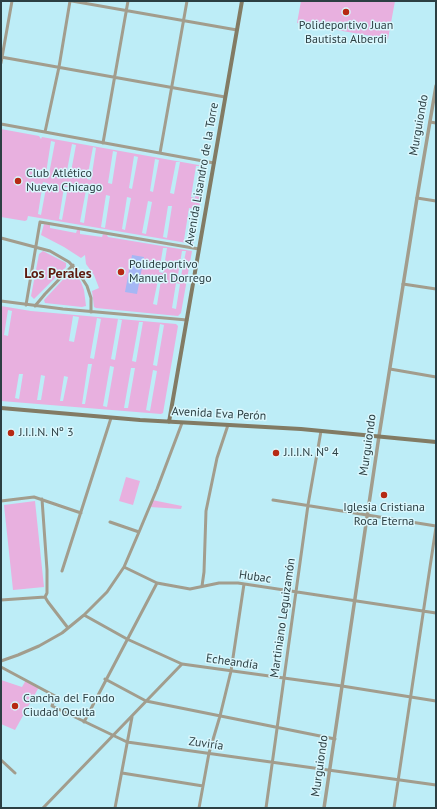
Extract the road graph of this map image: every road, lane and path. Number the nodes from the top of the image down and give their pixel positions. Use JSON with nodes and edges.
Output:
{"nodes":[{"id":1,"x":12,"y":1,"type":"edge"},
{"id":2,"x":71,"y":1,"type":"edge"},
{"id":3,"x":128,"y":1,"type":"edge"},
{"id":4,"x":187,"y":1,"type":"edge"},
{"id":5,"x":242,"y":1,"type":"edge"},
{"id":6,"x":127,"y":11,"type":"junction"},
{"id":7,"x":183,"y":21,"type":"junction"},
{"id":8,"x":237,"y":30,"type":"junction"},
{"id":9,"x":2,"y":57,"type":"edge"},
{"id":10,"x":1,"y":63,"type":"edge"},
{"id":11,"x":59,"y":67,"type":"junction"},
{"id":12,"x":115,"y":77,"type":"junction"},
{"id":13,"x":436,"y":86,"type":"edge"},
{"id":14,"x":171,"y":87,"type":"junction"},
{"id":15,"x":225,"y":97,"type":"junction"},
{"id":16,"x":430,"y":122,"type":"junction"},
{"id":17,"x":436,"y":123,"type":"edge"},
{"id":18,"x":1,"y":124,"type":"edge"},
{"id":19,"x":45,"y":132,"type":"junction"},
{"id":20,"x":103,"y":143,"type":"junction"},
{"id":21,"x":160,"y":153,"type":"junction"},
{"id":22,"x":214,"y":163,"type":"junction"},
{"id":23,"x":417,"y":198,"type":"junction"},
{"id":24,"x":436,"y":202,"type":"edge"},
{"id":25,"x":1,"y":238,"type":"edge"},
{"id":26,"x":36,"y":247,"type":"junction"},
{"id":27,"x":199,"y":249,"type":"junction"},
{"id":28,"x":73,"y":265,"type":"junction"},
{"id":29,"x":403,"y":284,"type":"junction"},
{"id":30,"x":436,"y":289,"type":"edge"},
{"id":31,"x":1,"y":301,"type":"edge"},
{"id":32,"x":26,"y":305,"type":"junction"},
{"id":33,"x":35,"y":306,"type":"junction"},
{"id":34,"x":91,"y":312,"type":"junction"},
{"id":35,"x":186,"y":320,"type":"junction"},
{"id":36,"x":390,"y":369,"type":"junction"},
{"id":37,"x":436,"y":377,"type":"edge"},
{"id":38,"x":1,"y":409,"type":"edge"},
{"id":39,"x":111,"y":418,"type":"junction"},
{"id":40,"x":170,"y":422,"type":"junction"},
{"id":41,"x":182,"y":423,"type":"junction"},
{"id":42,"x":228,"y":425,"type":"junction"},
{"id":43,"x":321,"y":431,"type":"junction"},
{"id":44,"x":379,"y":436,"type":"junction"},
{"id":45,"x":436,"y":442,"type":"edge"},
{"id":46,"x":42,"y":499,"type":"junction"},
{"id":47,"x":273,"y":500,"type":"dead end"},
{"id":48,"x":1,"y":501,"type":"edge"},
{"id":49,"x":308,"y":505,"type":"junction"},
{"id":50,"x":80,"y":512,"type":"junction"},
{"id":51,"x":368,"y":515,"type":"junction"},
{"id":52,"x":110,"y":522,"type":"dead end"},
{"id":53,"x":436,"y":527,"type":"edge"},
{"id":54,"x":139,"y":532,"type":"junction"},
{"id":55,"x":124,"y":567,"type":"junction"},
{"id":56,"x":62,"y":571,"type":"dead end"},
{"id":57,"x":157,"y":583,"type":"junction"},
{"id":58,"x":244,"y":584,"type":"junction"},
{"id":59,"x":202,"y":586,"type":"junction"},
{"id":60,"x":295,"y":592,"type":"junction"},
{"id":61,"x":45,"y":597,"type":"junction"},
{"id":62,"x":1,"y":600,"type":"edge"},
{"id":63,"x":354,"y":601,"type":"junction"},
{"id":64,"x":424,"y":611,"type":"junction"},
{"id":65,"x":436,"y":613,"type":"edge"},
{"id":66,"x":84,"y":615,"type":"junction"},
{"id":67,"x":68,"y":628,"type":"junction"},
{"id":68,"x":127,"y":639,"type":"junction"},
{"id":69,"x":1,"y":661,"type":"edge"},
{"id":70,"x":182,"y":664,"type":"junction"},
{"id":71,"x":1,"y":667,"type":"edge"},
{"id":72,"x":231,"y":671,"type":"junction"},
{"id":73,"x":105,"y":679,"type":"junction"},
{"id":74,"x":284,"y":679,"type":"junction"},
{"id":75,"x":342,"y":686,"type":"junction"},
{"id":76,"x":410,"y":697,"type":"junction"},
{"id":77,"x":146,"y":701,"type":"junction"},
{"id":78,"x":436,"y":701,"type":"edge"},
{"id":79,"x":220,"y":716,"type":"junction"},
{"id":80,"x":132,"y":717,"type":"junction"},
{"id":81,"x":84,"y":722,"type":"junction"},
{"id":82,"x":277,"y":727,"type":"junction"},
{"id":83,"x":113,"y":735,"type":"junction"},
{"id":84,"x":335,"y":739,"type":"junction"},
{"id":85,"x":127,"y":742,"type":"junction"},
{"id":86,"x":209,"y":753,"type":"junction"},
{"id":87,"x":1,"y":760,"type":"edge"},
{"id":88,"x":272,"y":761,"type":"junction"},
{"id":89,"x":330,"y":770,"type":"junction"},
{"id":90,"x":15,"y":773,"type":"dead end"},
{"id":91,"x":122,"y":773,"type":"junction"},
{"id":92,"x":398,"y":779,"type":"junction"},
{"id":93,"x":436,"y":785,"type":"edge"},
{"id":94,"x":203,"y":786,"type":"junction"},
{"id":95,"x":43,"y":808,"type":"edge"},
{"id":96,"x":114,"y":808,"type":"edge"},
{"id":97,"x":199,"y":808,"type":"edge"},
{"id":98,"x":266,"y":808,"type":"edge"},
{"id":99,"x":324,"y":808,"type":"edge"},
{"id":100,"x":394,"y":808,"type":"edge"}],
"edges":[{"from":1,"to":9,"type":"street"},
{"from":2,"to":6,"type":"street"},
{"from":2,"to":11,"type":"street"},
{"from":3,"to":6,"type":"street"},
{"from":4,"to":7,"type":"street"},
{"from":5,"to":8,"type":"main road","name":"Avenida Lisandro de la Torre"},
{"from":6,"to":7,"type":"street"},
{"from":6,"to":12,"type":"street"},
{"from":7,"to":8,"type":"street"},
{"from":7,"to":14,"type":"street"},
{"from":8,"to":15,"type":"main road","name":"Avenida Lisandro de la Torre"},
{"from":9,"to":10,"type":"street"},
{"from":9,"to":11,"type":"street"},
{"from":11,"to":12,"type":"street"},
{"from":11,"to":19,"type":"street"},
{"from":12,"to":14,"type":"street"},
{"from":12,"to":20,"type":"street"},
{"from":13,"to":16,"type":"street","name":"Murguiondo"},
{"from":14,"to":15,"type":"street"},
{"from":14,"to":21,"type":"street"},
{"from":15,"to":22,"type":"main road","name":"Avenida Lisandro de la Torre"},
{"from":16,"to":17,"type":"street"},
{"from":16,"to":23,"type":"street","name":"Murguiondo"},
{"from":18,"to":19,"type":"street"},
{"from":19,"to":20,"type":"street"},
{"from":20,"to":21,"type":"street"},
{"from":21,"to":22,"type":"street"},
{"from":22,"to":27,"type":"main road","name":"Avenida Lisandro de la Torre"},
{"from":23,"to":24,"type":"street"},
{"from":23,"to":29,"type":"street","name":"Murguiondo"},
{"from":25,"to":26,"type":"street"},
{"from":26,"to":27,"type":"street"},
{"from":26,"to":28,"type":"street"},
{"from":26,"to":32,"type":"street"},
{"from":27,"to":35,"type":"main road","name":"Avenida Lisandro de la Torre"},
{"from":28,"to":33,"type":"street"},
{"from":28,"to":34,"type":"street"},
{"from":29,"to":30,"type":"street"},
{"from":29,"to":36,"type":"street","name":"Murguiondo"},
{"from":31,"to":32,"type":"street"},
{"from":32,"to":33,"type":"street"},
{"from":33,"to":34,"type":"street"},
{"from":34,"to":35,"type":"street"},
{"from":35,"to":40,"type":"main road","name":"Avenida Lisandro de la Torre"},
{"from":36,"to":37,"type":"street"},
{"from":36,"to":44,"type":"street","name":"Murguiondo"},
{"from":38,"to":39,"type":"main road","name":"Avenida Eva Perón"},
{"from":39,"to":40,"type":"main road","name":"Avenida Eva Perón"},
{"from":39,"to":50,"type":"street"},
{"from":40,"to":41,"type":"main road","name":"Avenida Eva Perón"},
{"from":41,"to":42,"type":"main road","name":"Avenida Eva Perón"},
{"from":41,"to":54,"type":"street"},
{"from":42,"to":43,"type":"main road","name":"Avenida Eva Perón"},
{"from":42,"to":59,"type":"street"},
{"from":43,"to":44,"type":"main road","name":"Avenida Eva Perón"},
{"from":43,"to":49,"type":"street","name":"Martiniano Leguizamón"},
{"from":44,"to":45,"type":"main road","name":"Avenida Eva Perón"},
{"from":44,"to":51,"type":"street","name":"Murguiondo"},
{"from":46,"to":48,"type":"street"},
{"from":46,"to":50,"type":"street"},
{"from":46,"to":61,"type":"street"},
{"from":47,"to":49,"type":"street"},
{"from":49,"to":51,"type":"street"},
{"from":49,"to":60,"type":"street","name":"Martiniano Leguizamón"},
{"from":50,"to":56,"type":"street"},
{"from":51,"to":53,"type":"street"},
{"from":51,"to":63,"type":"street","name":"Murguiondo"},
{"from":52,"to":54,"type":"street"},
{"from":53,"to":64,"type":"street"},
{"from":54,"to":55,"type":"street"},
{"from":55,"to":57,"type":"street","name":"Hubac"},
{"from":55,"to":66,"type":"street"},
{"from":57,"to":59,"type":"street","name":"Hubac"},
{"from":57,"to":68,"type":"street"},
{"from":58,"to":59,"type":"street","name":"Hubac"},
{"from":58,"to":60,"type":"street","name":"Hubac"},
{"from":58,"to":72,"type":"street"},
{"from":60,"to":63,"type":"street","name":"Hubac"},
{"from":60,"to":74,"type":"street","name":"Martiniano Leguizamón"},
{"from":61,"to":62,"type":"street"},
{"from":61,"to":67,"type":"street"},
{"from":63,"to":64,"type":"street","name":"Hubac"},
{"from":63,"to":75,"type":"street","name":"Murguiondo"},
{"from":64,"to":65,"type":"street","name":"Hubac"},
{"from":64,"to":76,"type":"street"},
{"from":66,"to":67,"type":"street"},
{"from":66,"to":68,"type":"street","name":"Echeandía"},
{"from":67,"to":69,"type":"street"},
{"from":68,"to":70,"type":"street","name":"Echeandía"},
{"from":68,"to":73,"type":"street"},
{"from":70,"to":72,"type":"street","name":"Echeandía"},
{"from":70,"to":77,"type":"street"},
{"from":71,"to":81,"type":"street","name":"Zuviría"},
{"from":72,"to":74,"type":"street","name":"Echeandía"},
{"from":72,"to":79,"type":"street"},
{"from":73,"to":77,"type":"street"},
{"from":73,"to":81,"type":"street"},
{"from":74,"to":75,"type":"street","name":"Echeandía"},
{"from":74,"to":82,"type":"street","name":"Martiniano Leguizamón"},
{"from":75,"to":76,"type":"street","name":"Echeandía"},
{"from":75,"to":84,"type":"street","name":"Murguiondo"},
{"from":76,"to":78,"type":"street","name":"Echeandía"},
{"from":76,"to":92,"type":"street"},
{"from":77,"to":79,"type":"street"},
{"from":77,"to":80,"type":"street"},
{"from":79,"to":82,"type":"street"},
{"from":79,"to":86,"type":"street"},
{"from":80,"to":83,"type":"street"},
{"from":80,"to":85,"type":"street"},
{"from":81,"to":83,"type":"street","name":"Zuviría"},
{"from":82,"to":84,"type":"street"},
{"from":82,"to":88,"type":"street","name":"Martiniano Leguizamón"},
{"from":83,"to":85,"type":"street","name":"Zuviría"},
{"from":83,"to":95,"type":"street"},
{"from":84,"to":89,"type":"street","name":"Murguiondo"},
{"from":85,"to":86,"type":"street","name":"Zuviría"},
{"from":85,"to":91,"type":"street"},
{"from":86,"to":88,"type":"street","name":"Zuviría"},
{"from":86,"to":94,"type":"street"},
{"from":87,"to":90,"type":"street"},
{"from":88,"to":89,"type":"street","name":"Zuviría"},
{"from":88,"to":98,"type":"street","name":"Martiniano Leguizamón"},
{"from":89,"to":92,"type":"street","name":"Zuviría"},
{"from":89,"to":99,"type":"street","name":"Murguiondo"},
{"from":91,"to":94,"type":"street"},
{"from":91,"to":96,"type":"street"},
{"from":92,"to":93,"type":"street","name":"Zuviría"},
{"from":92,"to":100,"type":"street"},
{"from":94,"to":97,"type":"street"}]}
